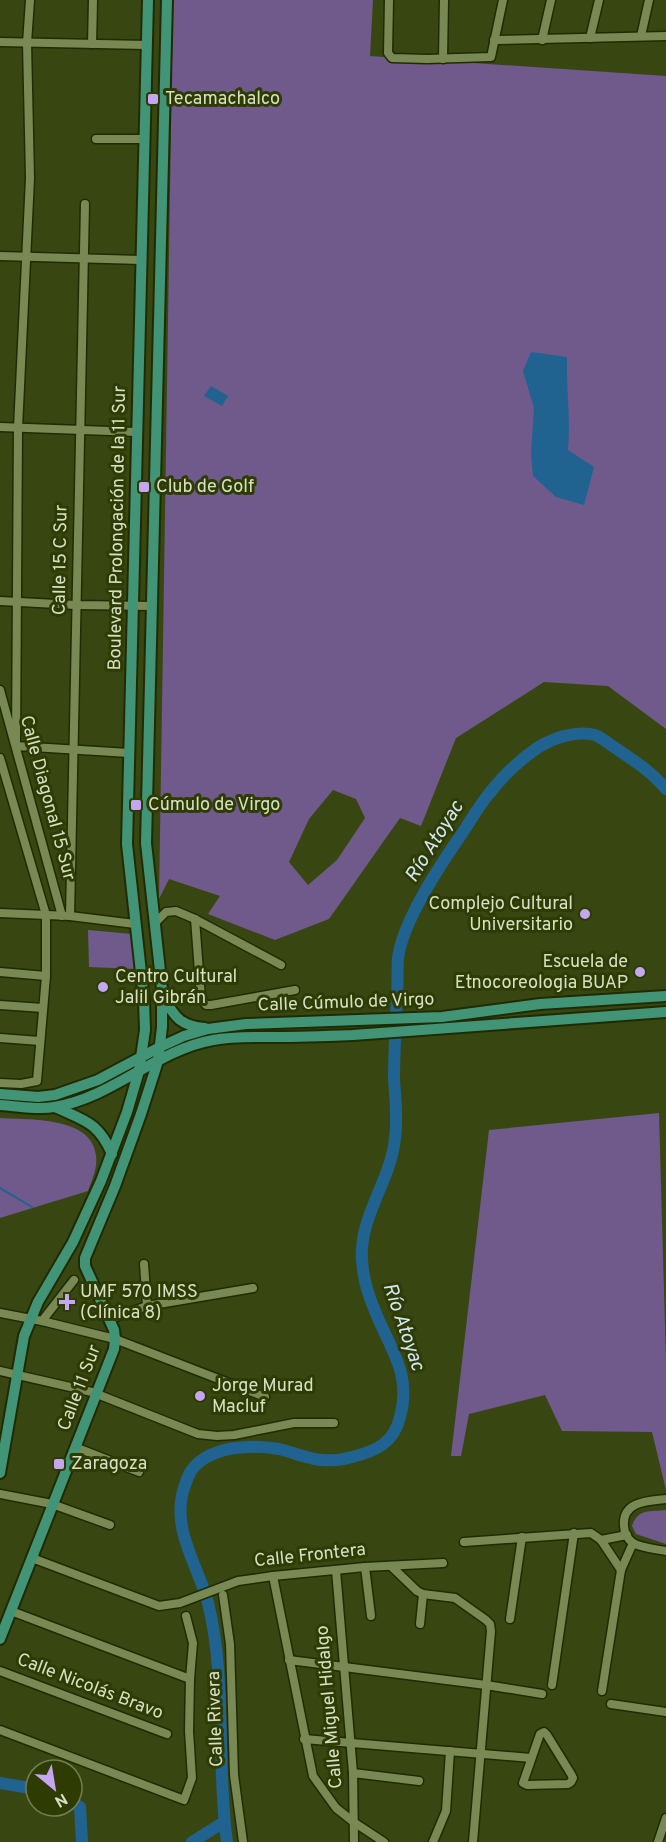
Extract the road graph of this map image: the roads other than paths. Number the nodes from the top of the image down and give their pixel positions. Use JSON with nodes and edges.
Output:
{"nodes":[{"id":1,"x":30,"y":0,"type":"edge"},
{"id":2,"x":93,"y":0,"type":"edge"},
{"id":3,"x":148,"y":0,"type":"edge"},
{"id":4,"x":167,"y":0,"type":"edge"},
{"id":5,"x":389,"y":0,"type":"edge"},
{"id":6,"x":444,"y":0,"type":"edge"},
{"id":7,"x":502,"y":0,"type":"edge"},
{"id":8,"x":551,"y":0,"type":"edge"},
{"id":9,"x":599,"y":0,"type":"edge"},
{"id":10,"x":649,"y":0,"type":"edge"},
{"id":11,"x":641,"y":36,"type":"junction"},
{"id":12,"x":666,"y":36,"type":"edge"},
{"id":13,"x":590,"y":38,"type":"junction"},
{"id":14,"x":494,"y":40,"type":"junction"},
{"id":15,"x":542,"y":40,"type":"junction"},
{"id":16,"x":0,"y":42,"type":"edge"},
{"id":17,"x":27,"y":43,"type":"junction"},
{"id":18,"x":92,"y":44,"type":"junction"},
{"id":19,"x":147,"y":45,"type":"junction"},
{"id":20,"x":443,"y":58,"type":"junction"},
{"id":21,"x":96,"y":139,"type":"dead end"},
{"id":22,"x":144,"y":139,"type":"junction"},
{"id":23,"x":85,"y":204,"type":"dead end"},
{"id":24,"x":0,"y":256,"type":"edge"},
{"id":25,"x":27,"y":256,"type":"junction"},
{"id":26,"x":83,"y":258,"type":"junction"},
{"id":27,"x":141,"y":260,"type":"junction"},
{"id":28,"x":0,"y":427,"type":"edge"},
{"id":29,"x":18,"y":428,"type":"junction"},
{"id":30,"x":80,"y":430,"type":"junction"},
{"id":31,"x":137,"y":432,"type":"junction"},
{"id":32,"x":0,"y":601,"type":"edge"},
{"id":33,"x":18,"y":602,"type":"junction"},
{"id":34,"x":76,"y":605,"type":"junction"},
{"id":35,"x":133,"y":606,"type":"junction"},
{"id":36,"x":152,"y":606,"type":"junction"},
{"id":37,"x":0,"y":690,"type":"edge"},
{"id":38,"x":16,"y":746,"type":"junction"},
{"id":39,"x":73,"y":751,"type":"junction"},
{"id":40,"x":129,"y":753,"type":"junction"},
{"id":41,"x":0,"y":758,"type":"edge"},
{"id":42,"x":0,"y":913,"type":"edge"},
{"id":43,"x":46,"y":915,"type":"junction"},
{"id":44,"x":66,"y":916,"type":"junction"},
{"id":45,"x":195,"y":919,"type":"junction"},
{"id":46,"x":155,"y":923,"type":"junction"},
{"id":47,"x":135,"y":924,"type":"junction"},
{"id":48,"x":281,"y":965,"type":"dead end"},
{"id":49,"x":0,"y":972,"type":"edge"},
{"id":50,"x":46,"y":976,"type":"junction"},
{"id":51,"x":295,"y":990,"type":"dead end"},
{"id":52,"x":654,"y":996,"type":"junction"},
{"id":53,"x":666,"y":996,"type":"edge"},
{"id":54,"x":163,"y":997,"type":"junction"},
{"id":55,"x":0,"y":1005,"type":"edge"},
{"id":56,"x":43,"y":1008,"type":"junction"},
{"id":57,"x":666,"y":1012,"type":"edge"},
{"id":58,"x":628,"y":1015,"type":"junction"},
{"id":59,"x":208,"y":1029,"type":"junction"},
{"id":60,"x":0,"y":1038,"type":"edge"},
{"id":61,"x":39,"y":1041,"type":"junction"},
{"id":62,"x":160,"y":1047,"type":"junction"},
{"id":63,"x":141,"y":1056,"type":"junction"},
{"id":64,"x":158,"y":1061,"type":"junction"},
{"id":65,"x":139,"y":1071,"type":"junction"},
{"id":66,"x":0,"y":1083,"type":"edge"},
{"id":67,"x":0,"y":1094,"type":"edge"},
{"id":68,"x":0,"y":1105,"type":"edge"},
{"id":69,"x":55,"y":1107,"type":"junction"},
{"id":70,"x":127,"y":1112,"type":"junction"},
{"id":71,"x":141,"y":1114,"type":"junction"},
{"id":72,"x":112,"y":1154,"type":"junction"},
{"id":73,"x":144,"y":1264,"type":"dead end"},
{"id":74,"x":75,"y":1280,"type":"dead end"},
{"id":75,"x":253,"y":1288,"type":"dead end"},
{"id":76,"x":147,"y":1306,"type":"junction"},
{"id":77,"x":0,"y":1313,"type":"edge"},
{"id":78,"x":110,"y":1319,"type":"junction"},
{"id":79,"x":36,"y":1320,"type":"junction"},
{"id":80,"x":112,"y":1338,"type":"junction"},
{"id":81,"x":0,"y":1371,"type":"edge"},
{"id":82,"x":17,"y":1374,"type":"junction"},
{"id":83,"x":96,"y":1394,"type":"junction"},
{"id":84,"x":265,"y":1397,"type":"dead end"},
{"id":85,"x":333,"y":1423,"type":"dead end"},
{"id":86,"x":3,"y":1435,"type":"edge"},
{"id":87,"x":75,"y":1447,"type":"junction"},
{"id":88,"x":139,"y":1472,"type":"dead end"},
{"id":89,"x":0,"y":1473,"type":"edge"},
{"id":90,"x":0,"y":1494,"type":"edge"},
{"id":91,"x":666,"y":1499,"type":"edge"},
{"id":92,"x":52,"y":1504,"type":"junction"},
{"id":93,"x":110,"y":1525,"type":"dead end"},
{"id":94,"x":574,"y":1533,"type":"junction"},
{"id":95,"x":627,"y":1535,"type":"junction"},
{"id":96,"x":522,"y":1537,"type":"junction"},
{"id":97,"x":601,"y":1540,"type":"junction"},
{"id":98,"x":464,"y":1542,"type":"dead end"},
{"id":99,"x":633,"y":1543,"type":"junction"},
{"id":100,"x":666,"y":1551,"type":"edge"},
{"id":101,"x":32,"y":1558,"type":"junction"},
{"id":102,"x":443,"y":1563,"type":"dead end"},
{"id":103,"x":391,"y":1566,"type":"junction"},
{"id":104,"x":365,"y":1567,"type":"junction"},
{"id":105,"x":621,"y":1569,"type":"junction"},
{"id":106,"x":336,"y":1570,"type":"junction"},
{"id":107,"x":273,"y":1576,"type":"junction"},
{"id":108,"x":423,"y":1594,"type":"junction"},
{"id":109,"x":223,"y":1595,"type":"dead end"},
{"id":110,"x":11,"y":1611,"type":"junction"},
{"id":111,"x":186,"y":1616,"type":"dead end"},
{"id":112,"x":370,"y":1616,"type":"dead end"},
{"id":113,"x":510,"y":1619,"type":"dead end"},
{"id":114,"x":420,"y":1624,"type":"dead end"},
{"id":115,"x":0,"y":1639,"type":"edge"},
{"id":116,"x":289,"y":1660,"type":"junction"},
{"id":117,"x":343,"y":1667,"type":"junction"},
{"id":118,"x":0,"y":1671,"type":"edge"},
{"id":119,"x":190,"y":1679,"type":"junction"},
{"id":120,"x":486,"y":1685,"type":"junction"},
{"id":121,"x":552,"y":1685,"type":"dead end"},
{"id":122,"x":602,"y":1691,"type":"dead end"},
{"id":123,"x":542,"y":1695,"type":"dead end"},
{"id":124,"x":611,"y":1704,"type":"dead end"},
{"id":125,"x":666,"y":1712,"type":"edge"},
{"id":126,"x":0,"y":1730,"type":"edge"},
{"id":127,"x":167,"y":1734,"type":"dead end"},
{"id":128,"x":304,"y":1738,"type":"junction"},
{"id":129,"x":350,"y":1744,"type":"junction"},
{"id":130,"x":450,"y":1751,"type":"junction"},
{"id":131,"x":480,"y":1753,"type":"junction"},
{"id":132,"x":531,"y":1758,"type":"junction"},
{"id":133,"x":353,"y":1773,"type":"junction"},
{"id":134,"x":419,"y":1781,"type":"dead end"},
{"id":135,"x":666,"y":1818,"type":"edge"},
{"id":136,"x":355,"y":1823,"type":"junction"},
{"id":137,"x":243,"y":1842,"type":"edge"},
{"id":138,"x":354,"y":1842,"type":"edge"},
{"id":139,"x":384,"y":1842,"type":"edge"},
{"id":140,"x":433,"y":1842,"type":"edge"},
{"id":141,"x":473,"y":1842,"type":"edge"},
{"id":142,"x":658,"y":1842,"type":"edge"}],
"edges":[{"from":1,"to":17,"type":"street"},
{"from":2,"to":18,"type":"street"},
{"from":3,"to":19,"type":"main road","name":"Boulevard Prolongación de la 11 Sur"},
{"from":4,"to":36,"type":"main road","name":"Boulevard Prolongación de la 11 Sur"},
{"from":5,"to":20,"type":"street"},
{"from":6,"to":20,"type":"street"},
{"from":7,"to":14,"type":"street"},
{"from":8,"to":15,"type":"street"},
{"from":9,"to":13,"type":"street"},
{"from":10,"to":11,"type":"street"},
{"from":11,"to":12,"type":"street"},
{"from":11,"to":13,"type":"street"},
{"from":13,"to":15,"type":"street"},
{"from":14,"to":15,"type":"street"},
{"from":14,"to":20,"type":"street"},
{"from":16,"to":17,"type":"street"},
{"from":17,"to":18,"type":"street"},
{"from":17,"to":25,"type":"street"},
{"from":18,"to":19,"type":"street"},
{"from":19,"to":22,"type":"main road","name":"Boulevard Prolongación de la 11 Sur"},
{"from":21,"to":22,"type":"street"},
{"from":22,"to":27,"type":"main road","name":"Boulevard Prolongación de la 11 Sur"},
{"from":23,"to":26,"type":"street","name":"Calle 15 C Sur"},
{"from":24,"to":25,"type":"street"},
{"from":25,"to":26,"type":"street"},
{"from":25,"to":29,"type":"street"},
{"from":26,"to":27,"type":"street"},
{"from":26,"to":30,"type":"street","name":"Calle 15 C Sur"},
{"from":27,"to":31,"type":"main road","name":"Boulevard Prolongación de la 11 Sur"},
{"from":28,"to":29,"type":"street"},
{"from":29,"to":30,"type":"street"},
{"from":29,"to":33,"type":"street"},
{"from":30,"to":31,"type":"street"},
{"from":30,"to":34,"type":"street","name":"Calle 15 C Sur"},
{"from":31,"to":35,"type":"main road","name":"Boulevard Prolongación de la 11 Sur"},
{"from":32,"to":33,"type":"street"},
{"from":33,"to":34,"type":"street"},
{"from":33,"to":38,"type":"street"},
{"from":34,"to":35,"type":"street"},
{"from":34,"to":39,"type":"street","name":"Calle 15 C Sur"},
{"from":35,"to":36,"type":"street"},
{"from":35,"to":40,"type":"main road","name":"Boulevard Prolongación de la 11 Sur"},
{"from":36,"to":46,"type":"main road","name":"Boulevard Prolongación de la 11 Sur"},
{"from":37,"to":38,"type":"street","name":"Calle Diagonal 15 Sur"},
{"from":38,"to":39,"type":"street"},
{"from":38,"to":44,"type":"street","name":"Calle Diagonal 15 Sur"},
{"from":39,"to":40,"type":"street"},
{"from":39,"to":44,"type":"street","name":"Calle 15 C Sur"},
{"from":40,"to":47,"type":"main road","name":"Boulevard Prolongación de la 11 Sur"},
{"from":41,"to":43,"type":"street","name":"Calle Diagonal 15 Sur"},
{"from":42,"to":43,"type":"street"},
{"from":43,"to":44,"type":"street"},
{"from":43,"to":50,"type":"street","name":"Calle Diagonal 15 Sur"},
{"from":44,"to":47,"type":"street"},
{"from":45,"to":46,"type":"street"},
{"from":45,"to":48,"type":"street"},
{"from":45,"to":51,"type":"street"},
{"from":46,"to":54,"type":"main road","name":"Boulevard Prolongación de la 11 Sur"},
{"from":47,"to":63,"type":"main road","name":"Boulevard Prolongación de la 11 Sur"},
{"from":49,"to":50,"type":"street"},
{"from":50,"to":56,"type":"street","name":"Calle Diagonal 15 Sur"},
{"from":52,"to":53,"type":"main road","name":"Calle Cúmulo de Virgo"},
{"from":52,"to":58,"type":"main road"},
{"from":52,"to":59,"type":"main road","name":"Calle Cúmulo de Virgo"},
{"from":54,"to":59,"type":"main road"},
{"from":54,"to":62,"type":"main road","name":"Boulevard Prolongación de la 11 Sur"},
{"from":55,"to":56,"type":"street"},
{"from":56,"to":61,"type":"street","name":"Calle Diagonal 15 Sur"},
{"from":57,"to":58,"type":"main road","name":"Calle Cúmulo de Virgo"},
{"from":58,"to":64,"type":"main road","name":"Calle Cúmulo de Virgo"},
{"from":59,"to":62,"type":"main road","name":"Calle Cúmulo de Virgo"},
{"from":60,"to":61,"type":"street"},
{"from":61,"to":66,"type":"street","name":"Calle Diagonal 15 Sur"},
{"from":62,"to":63,"type":"main road","name":"Calle Cúmulo de Virgo"},
{"from":62,"to":64,"type":"main road","name":"Calle 11 Sur"},
{"from":63,"to":65,"type":"main road"},
{"from":63,"to":67,"type":"main road","name":"Calle Cúmulo de Virgo"},
{"from":64,"to":65,"type":"main road","name":"Calle Cúmulo de Virgo"},
{"from":64,"to":71,"type":"main road","name":"Calle 11 Sur"},
{"from":65,"to":69,"type":"main road","name":"Calle Cúmulo de Virgo"},
{"from":65,"to":70,"type":"main road"},
{"from":68,"to":69,"type":"main road"},
{"from":69,"to":72,"type":"main road"},
{"from":70,"to":71,"type":"main road"},
{"from":70,"to":72,"type":"main road"},
{"from":71,"to":78,"type":"main road","name":"Calle 11 Sur"},
{"from":72,"to":79,"type":"main road"},
{"from":73,"to":76,"type":"street"},
{"from":74,"to":79,"type":"street"},
{"from":75,"to":76,"type":"street"},
{"from":76,"to":78,"type":"street"},
{"from":77,"to":79,"type":"street"},
{"from":78,"to":80,"type":"main road","name":"Calle 11 Sur"},
{"from":79,"to":80,"type":"street"},
{"from":79,"to":82,"type":"main road"},
{"from":80,"to":83,"type":"main road","name":"Calle 11 Sur"},
{"from":80,"to":84,"type":"street"},
{"from":81,"to":82,"type":"street"},
{"from":82,"to":83,"type":"street"},
{"from":82,"to":86,"type":"main road"},
{"from":83,"to":85,"type":"street"},
{"from":83,"to":87,"type":"main road","name":"Calle 11 Sur"},
{"from":86,"to":89,"type":"main road"},
{"from":87,"to":88,"type":"street"},
{"from":87,"to":92,"type":"main road","name":"Calle 11 Sur"},
{"from":90,"to":92,"type":"street"},
{"from":91,"to":95,"type":"street"},
{"from":92,"to":93,"type":"street"},
{"from":92,"to":101,"type":"main road","name":"Calle 11 Sur"},
{"from":94,"to":96,"type":"street"},
{"from":94,"to":97,"type":"street"},
{"from":94,"to":121,"type":"street"},
{"from":95,"to":97,"type":"street"},
{"from":95,"to":99,"type":"street"},
{"from":96,"to":98,"type":"street"},
{"from":96,"to":113,"type":"street"},
{"from":97,"to":105,"type":"street"},
{"from":99,"to":100,"type":"street"},
{"from":99,"to":105,"type":"street"},
{"from":101,"to":107,"type":"street","name":"Calle Frontera"},
{"from":101,"to":110,"type":"main road","name":"Calle 11 Sur"},
{"from":102,"to":103,"type":"street","name":"Calle Frontera"},
{"from":103,"to":104,"type":"street","name":"Calle Frontera"},
{"from":103,"to":108,"type":"street"},
{"from":104,"to":106,"type":"street","name":"Calle Frontera"},
{"from":104,"to":112,"type":"street"},
{"from":105,"to":122,"type":"street"},
{"from":106,"to":107,"type":"street","name":"Calle Frontera"},
{"from":106,"to":117,"type":"street","name":"Calle Miguel Hidalgo"},
{"from":107,"to":116,"type":"street"},
{"from":108,"to":114,"type":"street"},
{"from":108,"to":120,"type":"street"},
{"from":109,"to":137,"type":"street","name":"Calle Rivera"},
{"from":110,"to":115,"type":"main road","name":"Calle 11 Sur"},
{"from":110,"to":119,"type":"street"},
{"from":111,"to":119,"type":"street"},
{"from":116,"to":117,"type":"street"},
{"from":116,"to":128,"type":"street"},
{"from":117,"to":120,"type":"street"},
{"from":117,"to":129,"type":"street","name":"Calle Miguel Hidalgo"},
{"from":118,"to":127,"type":"street","name":"Calle Nicolás Bravo"},
{"from":119,"to":126,"type":"street"},
{"from":120,"to":123,"type":"street"},
{"from":120,"to":131,"type":"street"},
{"from":124,"to":125,"type":"street"},
{"from":128,"to":129,"type":"street"},
{"from":128,"to":136,"type":"street"},
{"from":129,"to":130,"type":"street"},
{"from":129,"to":133,"type":"street","name":"Calle Miguel Hidalgo"},
{"from":130,"to":131,"type":"street"},
{"from":130,"to":140,"type":"street"},
{"from":131,"to":132,"type":"street"},
{"from":131,"to":141,"type":"street"},
{"from":132,"to":132,"type":"street"},
{"from":133,"to":134,"type":"street"},
{"from":133,"to":136,"type":"street","name":"Calle Miguel Hidalgo"},
{"from":135,"to":142,"type":"street"},
{"from":136,"to":138,"type":"street","name":"Calle Miguel Hidalgo"},
{"from":136,"to":139,"type":"street"}]}
